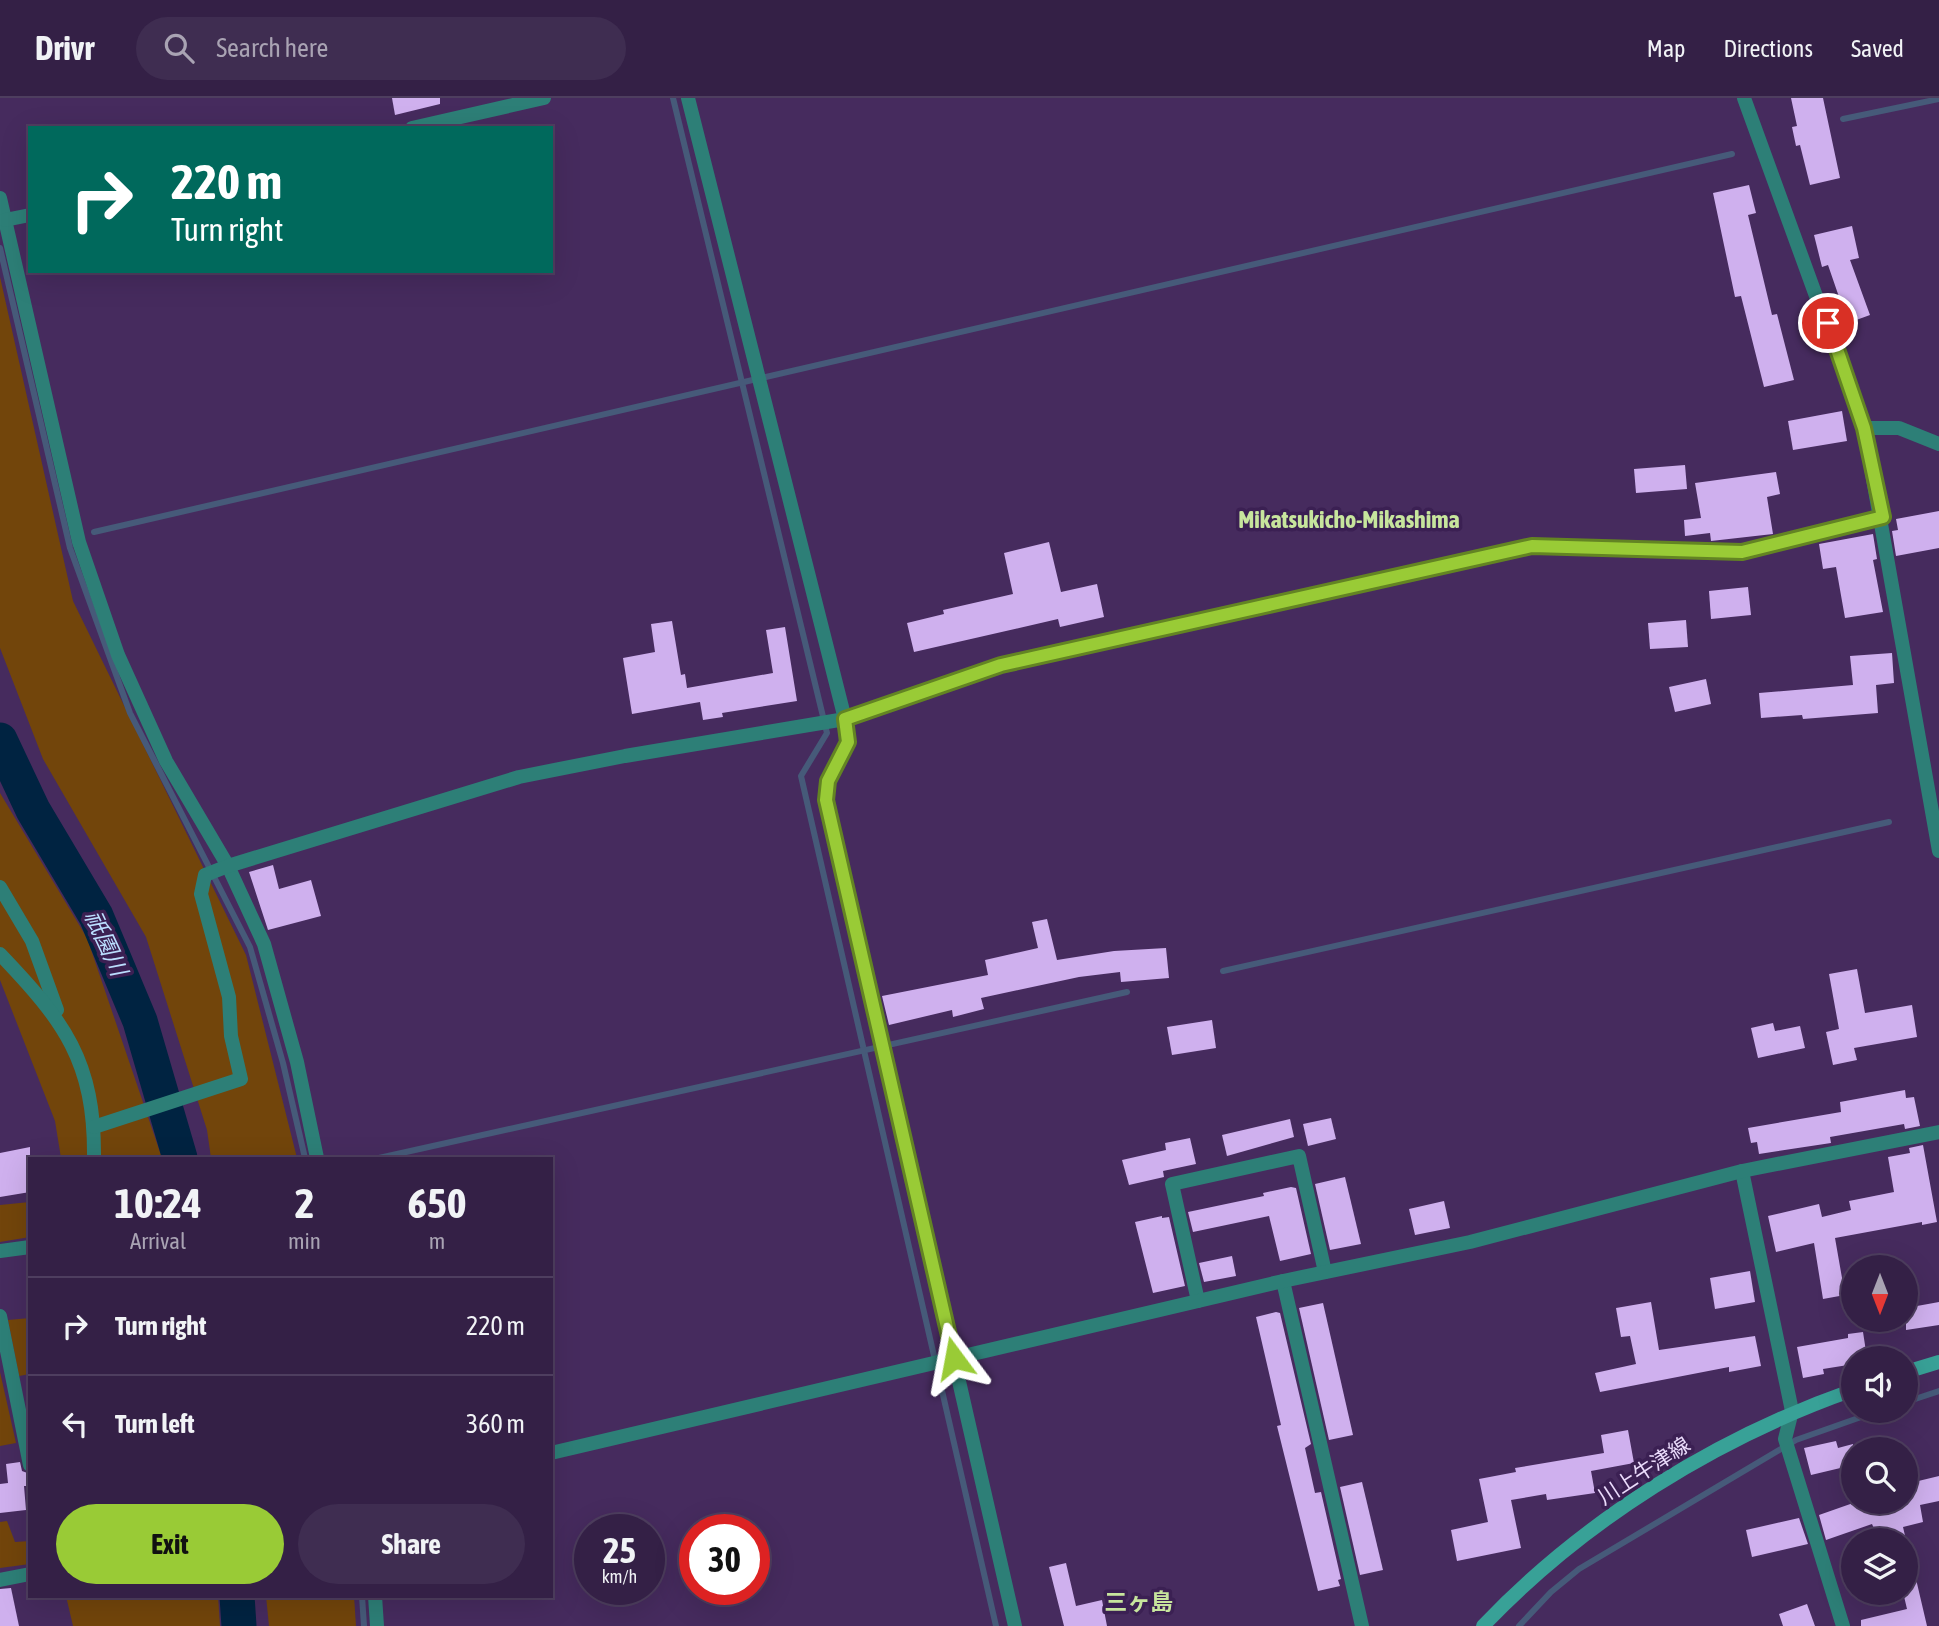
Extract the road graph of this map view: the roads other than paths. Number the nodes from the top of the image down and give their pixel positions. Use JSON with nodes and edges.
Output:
{"nodes":[{"id":1,"x":544,"y":98,"type":"edge"},
{"id":2,"x":688,"y":98,"type":"edge"},
{"id":3,"x":1744,"y":98,"type":"edge"},
{"id":4,"x":421,"y":126,"type":"edge"},
{"id":5,"x":0,"y":198,"type":"edge"},
{"id":6,"x":28,"y":215,"type":"edge"},
{"id":7,"x":5,"y":220,"type":"junction"},
{"id":8,"x":1864,"y":428,"type":"junction"},
{"id":9,"x":1939,"y":444,"type":"edge"},
{"id":10,"x":1883,"y":517,"type":"junction"},
{"id":11,"x":845,"y":719,"type":"junction"},
{"id":12,"x":1939,"y":851,"type":"edge"},
{"id":13,"x":228,"y":866,"type":"junction"},
{"id":14,"x":0,"y":887,"type":"edge"},
{"id":15,"x":0,"y":954,"type":"edge"},
{"id":16,"x":62,"y":1024,"type":"junction"},
{"id":17,"x":94,"y":1127,"type":"junction"},
{"id":18,"x":1939,"y":1132,"type":"edge"},
{"id":19,"x":94,"y":1157,"type":"edge"},
{"id":20,"x":317,"y":1157,"type":"edge"},
{"id":21,"x":1742,"y":1171,"type":"junction"},
{"id":22,"x":28,"y":1247,"type":"edge"},
{"id":23,"x":0,"y":1251,"type":"edge"},
{"id":24,"x":1325,"y":1272,"type":"junction"},
{"id":25,"x":1283,"y":1281,"type":"junction"},
{"id":26,"x":1198,"y":1301,"type":"junction"},
{"id":27,"x":0,"y":1316,"type":"edge"},
{"id":28,"x":954,"y":1358,"type":"junction"},
{"id":29,"x":1939,"y":1362,"type":"edge"},
{"id":30,"x":1918,"y":1368,"type":"edge"},
{"id":31,"x":1841,"y":1394,"type":"edge"},
{"id":32,"x":1792,"y":1411,"type":"junction"},
{"id":33,"x":553,"y":1453,"type":"edge"},
{"id":34,"x":28,"y":1455,"type":"edge"},
{"id":35,"x":28,"y":1574,"type":"edge"},
{"id":36,"x":0,"y":1580,"type":"edge"},
{"id":37,"x":375,"y":1598,"type":"edge"},
{"id":38,"x":377,"y":1626,"type":"edge"},
{"id":39,"x":1015,"y":1626,"type":"edge"},
{"id":40,"x":1362,"y":1626,"type":"edge"},
{"id":41,"x":1483,"y":1626,"type":"edge"},
{"id":42,"x":1843,"y":1626,"type":"edge"}],
"edges":[{"from":1,"to":4,"type":"street"},
{"from":2,"to":11,"type":"street"},
{"from":3,"to":8,"type":"street"},
{"from":5,"to":7,"type":"street"},
{"from":6,"to":7,"type":"street"},
{"from":7,"to":13,"type":"street"},
{"from":8,"to":9,"type":"street"},
{"from":8,"to":10,"type":"street"},
{"from":10,"to":11,"type":"street"},
{"from":10,"to":12,"type":"street"},
{"from":11,"to":13,"type":"street"},
{"from":11,"to":28,"type":"street"},
{"from":13,"to":17,"type":"street"},
{"from":13,"to":20,"type":"street"},
{"from":14,"to":16,"type":"street"},
{"from":15,"to":16,"type":"street"},
{"from":16,"to":17,"type":"street"},
{"from":17,"to":19,"type":"street"},
{"from":18,"to":21,"type":"street"},
{"from":21,"to":24,"type":"street"},
{"from":21,"to":32,"type":"street"},
{"from":22,"to":23,"type":"street"},
{"from":24,"to":25,"type":"street"},
{"from":24,"to":26,"type":"street"},
{"from":25,"to":26,"type":"street"},
{"from":25,"to":40,"type":"street"},
{"from":26,"to":28,"type":"street"},
{"from":27,"to":34,"type":"street"},
{"from":28,"to":33,"type":"street"},
{"from":28,"to":39,"type":"street"},
{"from":29,"to":30,"type":"main road"},
{"from":31,"to":32,"type":"main road","name":"川上牛津線"},
{"from":32,"to":41,"type":"main road","name":"川上牛津線"},
{"from":32,"to":42,"type":"street"},
{"from":35,"to":36,"type":"street"},
{"from":37,"to":38,"type":"street"}]}
